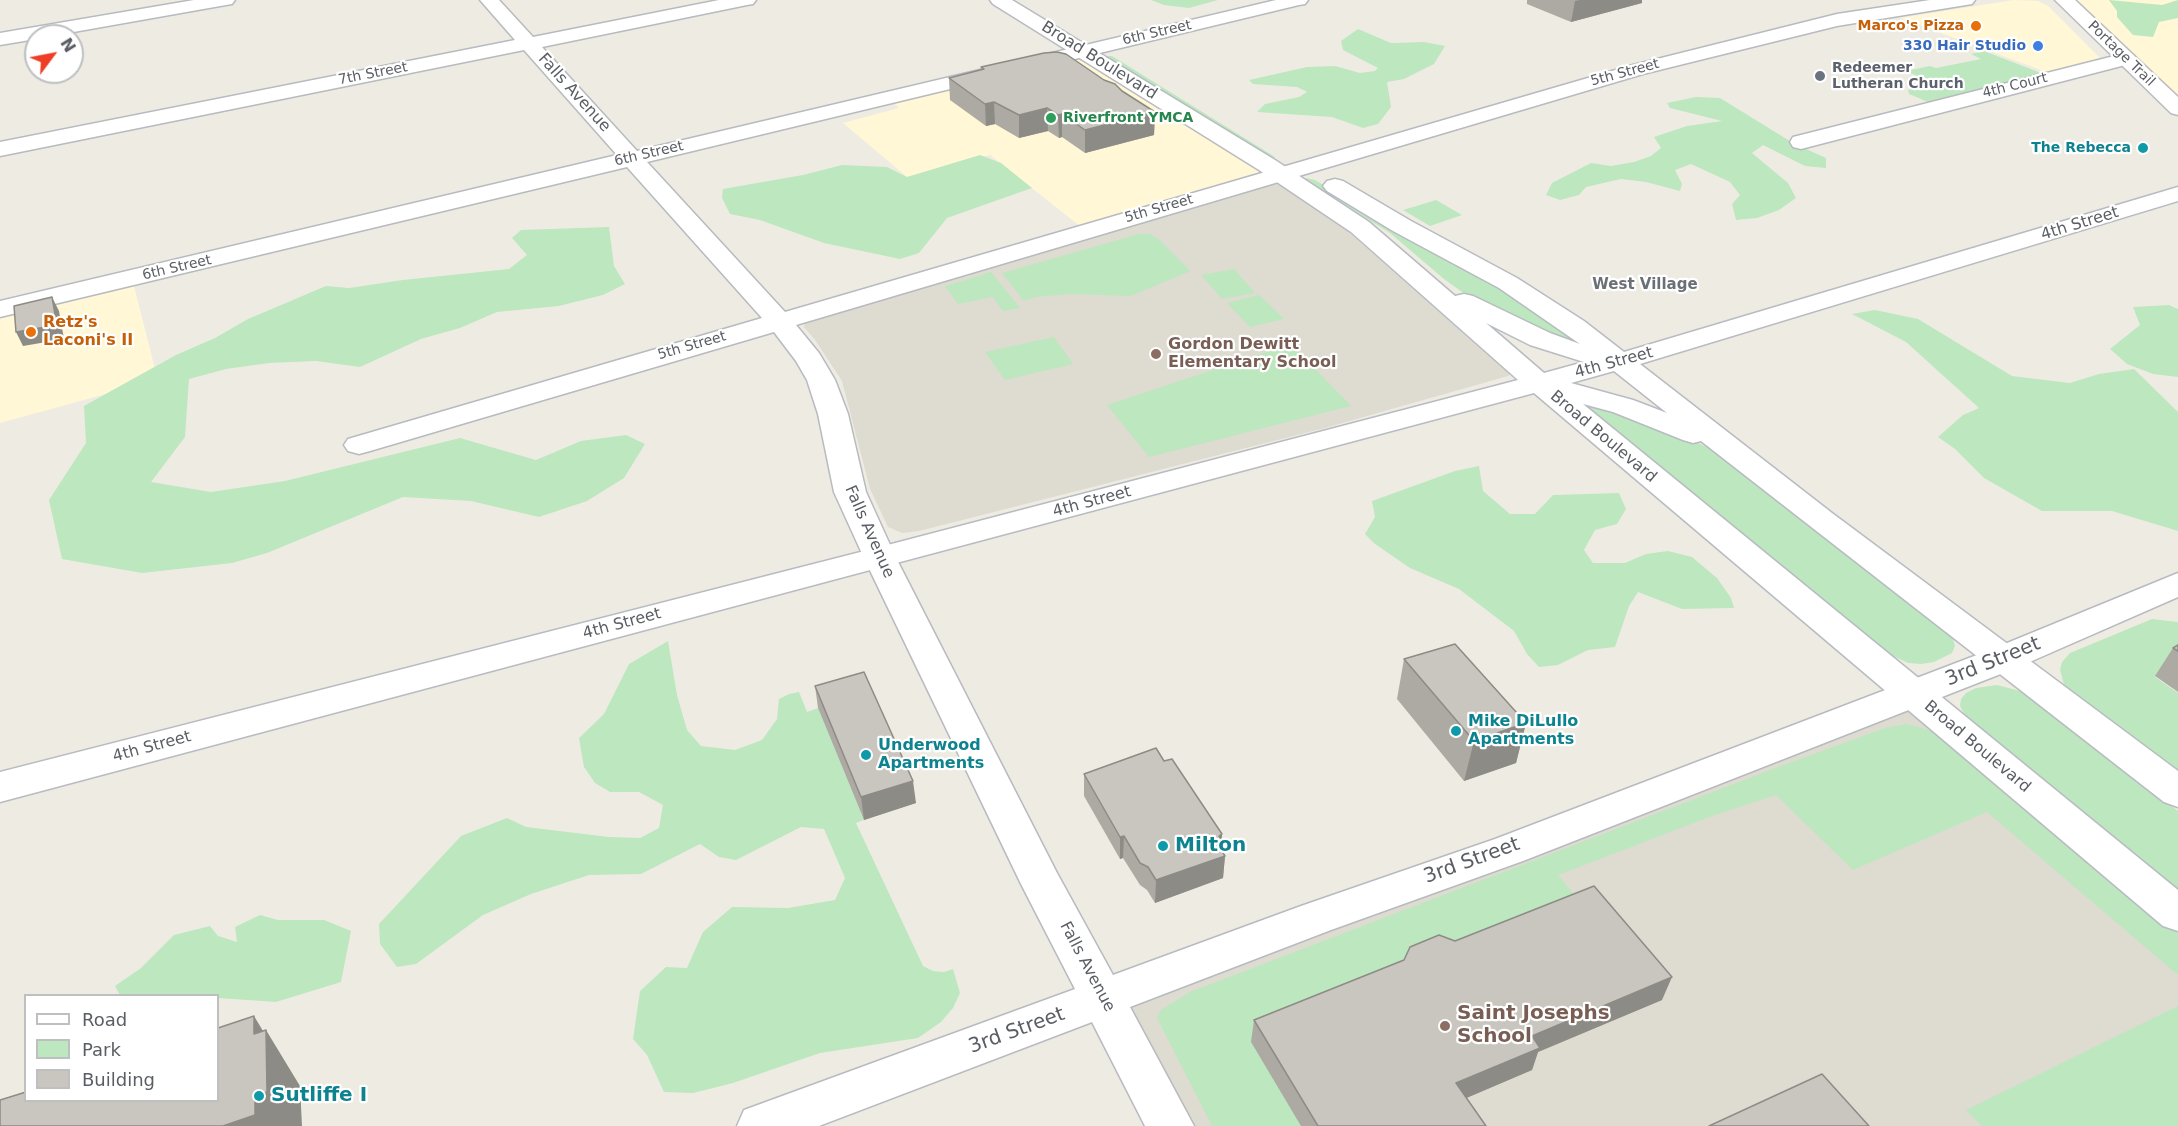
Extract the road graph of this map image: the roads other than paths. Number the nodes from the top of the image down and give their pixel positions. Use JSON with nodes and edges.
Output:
{"nodes":[{"id":1,"x":226,"y":0,"type":"edge"},
{"id":2,"x":489,"y":0,"type":"edge"},
{"id":3,"x":747,"y":0,"type":"edge"},
{"id":4,"x":999,"y":0,"type":"edge"},
{"id":5,"x":1029,"y":0,"type":"edge"},
{"id":6,"x":1299,"y":0,"type":"edge"},
{"id":7,"x":1966,"y":0,"type":"edge"},
{"id":8,"x":2064,"y":0,"type":"edge"},
{"id":9,"x":0,"y":39,"type":"edge"},
{"id":10,"x":529,"y":44,"type":"junction"},
{"id":11,"x":1093,"y":48,"type":"junction"},
{"id":12,"x":2126,"y":59,"type":"junction"},
{"id":13,"x":2178,"y":109,"type":"edge"},
{"id":14,"x":1801,"y":142,"type":"dead end"},
{"id":15,"x":0,"y":149,"type":"edge"},
{"id":16,"x":632,"y":158,"type":"junction"},
{"id":17,"x":1291,"y":170,"type":"junction"},
{"id":18,"x":2178,"y":194,"type":"edge"},
{"id":19,"x":1403,"y":266,"type":"junction"},
{"id":20,"x":0,"y":309,"type":"edge"},
{"id":21,"x":779,"y":321,"type":"junction"},
{"id":22,"x":1619,"y":362,"type":"junction"},
{"id":23,"x":1539,"y":383,"type":"junction"},
{"id":24,"x":358,"y":445,"type":"dead end"},
{"id":25,"x":1738,"y":455,"type":"junction"},
{"id":26,"x":880,"y":558,"type":"junction"},
{"id":27,"x":2178,"y":584,"type":"edge"},
{"id":28,"x":2002,"y":659,"type":"junction"},
{"id":29,"x":1914,"y":694,"type":"junction"},
{"id":30,"x":0,"y":787,"type":"edge"},
{"id":31,"x":2178,"y":792,"type":"edge"},
{"id":32,"x":2178,"y":914,"type":"edge"},
{"id":33,"x":1105,"y":999,"type":"junction"},
{"id":34,"x":761,"y":1126,"type":"edge"},
{"id":35,"x":1170,"y":1126,"type":"edge"}],
"edges":[{"from":1,"to":9,"type":"street"},
{"from":2,"to":10,"type":"street","name":"Falls Avenue"},
{"from":3,"to":10,"type":"street","name":"7th Street"},
{"from":4,"to":11,"type":"street","name":"Broad Boulevard"},
{"from":5,"to":11,"type":"street","name":"Broad Boulevard"},
{"from":6,"to":11,"type":"street","name":"6th Street"},
{"from":7,"to":17,"type":"street","name":"5th Street"},
{"from":8,"to":12,"type":"street","name":"Portage Trail"},
{"from":10,"to":15,"type":"street","name":"7th Street"},
{"from":10,"to":16,"type":"street","name":"Falls Avenue"},
{"from":11,"to":16,"type":"street","name":"6th Street"},
{"from":11,"to":17,"type":"street","name":"Broad Boulevard"},
{"from":12,"to":13,"type":"street","name":"Portage Trail"},
{"from":12,"to":14,"type":"street","name":"4th Court"},
{"from":16,"to":20,"type":"street","name":"6th Street"},
{"from":16,"to":21,"type":"street","name":"Falls Avenue"},
{"from":17,"to":19,"type":"street","name":"Broad Boulevard"},
{"from":17,"to":21,"type":"street","name":"5th Street"},
{"from":17,"to":22,"type":"street","name":"Broad Boulevard"},
{"from":18,"to":22,"type":"street","name":"4th Street"},
{"from":19,"to":22,"type":"street"},
{"from":19,"to":23,"type":"street","name":"Broad Boulevard"},
{"from":21,"to":24,"type":"street","name":"5th Street"},
{"from":21,"to":26,"type":"street","name":"Falls Avenue"},
{"from":22,"to":23,"type":"street","name":"4th Street"},
{"from":22,"to":25,"type":"street","name":"Broad Boulevard"},
{"from":23,"to":25,"type":"street"},
{"from":23,"to":26,"type":"street","name":"4th Street"},
{"from":23,"to":29,"type":"street","name":"Broad Boulevard"},
{"from":25,"to":28,"type":"street","name":"Broad Boulevard"},
{"from":26,"to":30,"type":"street","name":"4th Street"},
{"from":26,"to":33,"type":"street","name":"Falls Avenue"},
{"from":27,"to":28,"type":"street","name":"3rd Street"},
{"from":28,"to":29,"type":"street","name":"3rd Street"},
{"from":28,"to":31,"type":"street","name":"Broad Boulevard"},
{"from":29,"to":32,"type":"street","name":"Broad Boulevard"},
{"from":29,"to":33,"type":"street","name":"3rd Street"},
{"from":33,"to":34,"type":"street","name":"3rd Street"},
{"from":33,"to":35,"type":"street","name":"Falls Avenue"}]}
